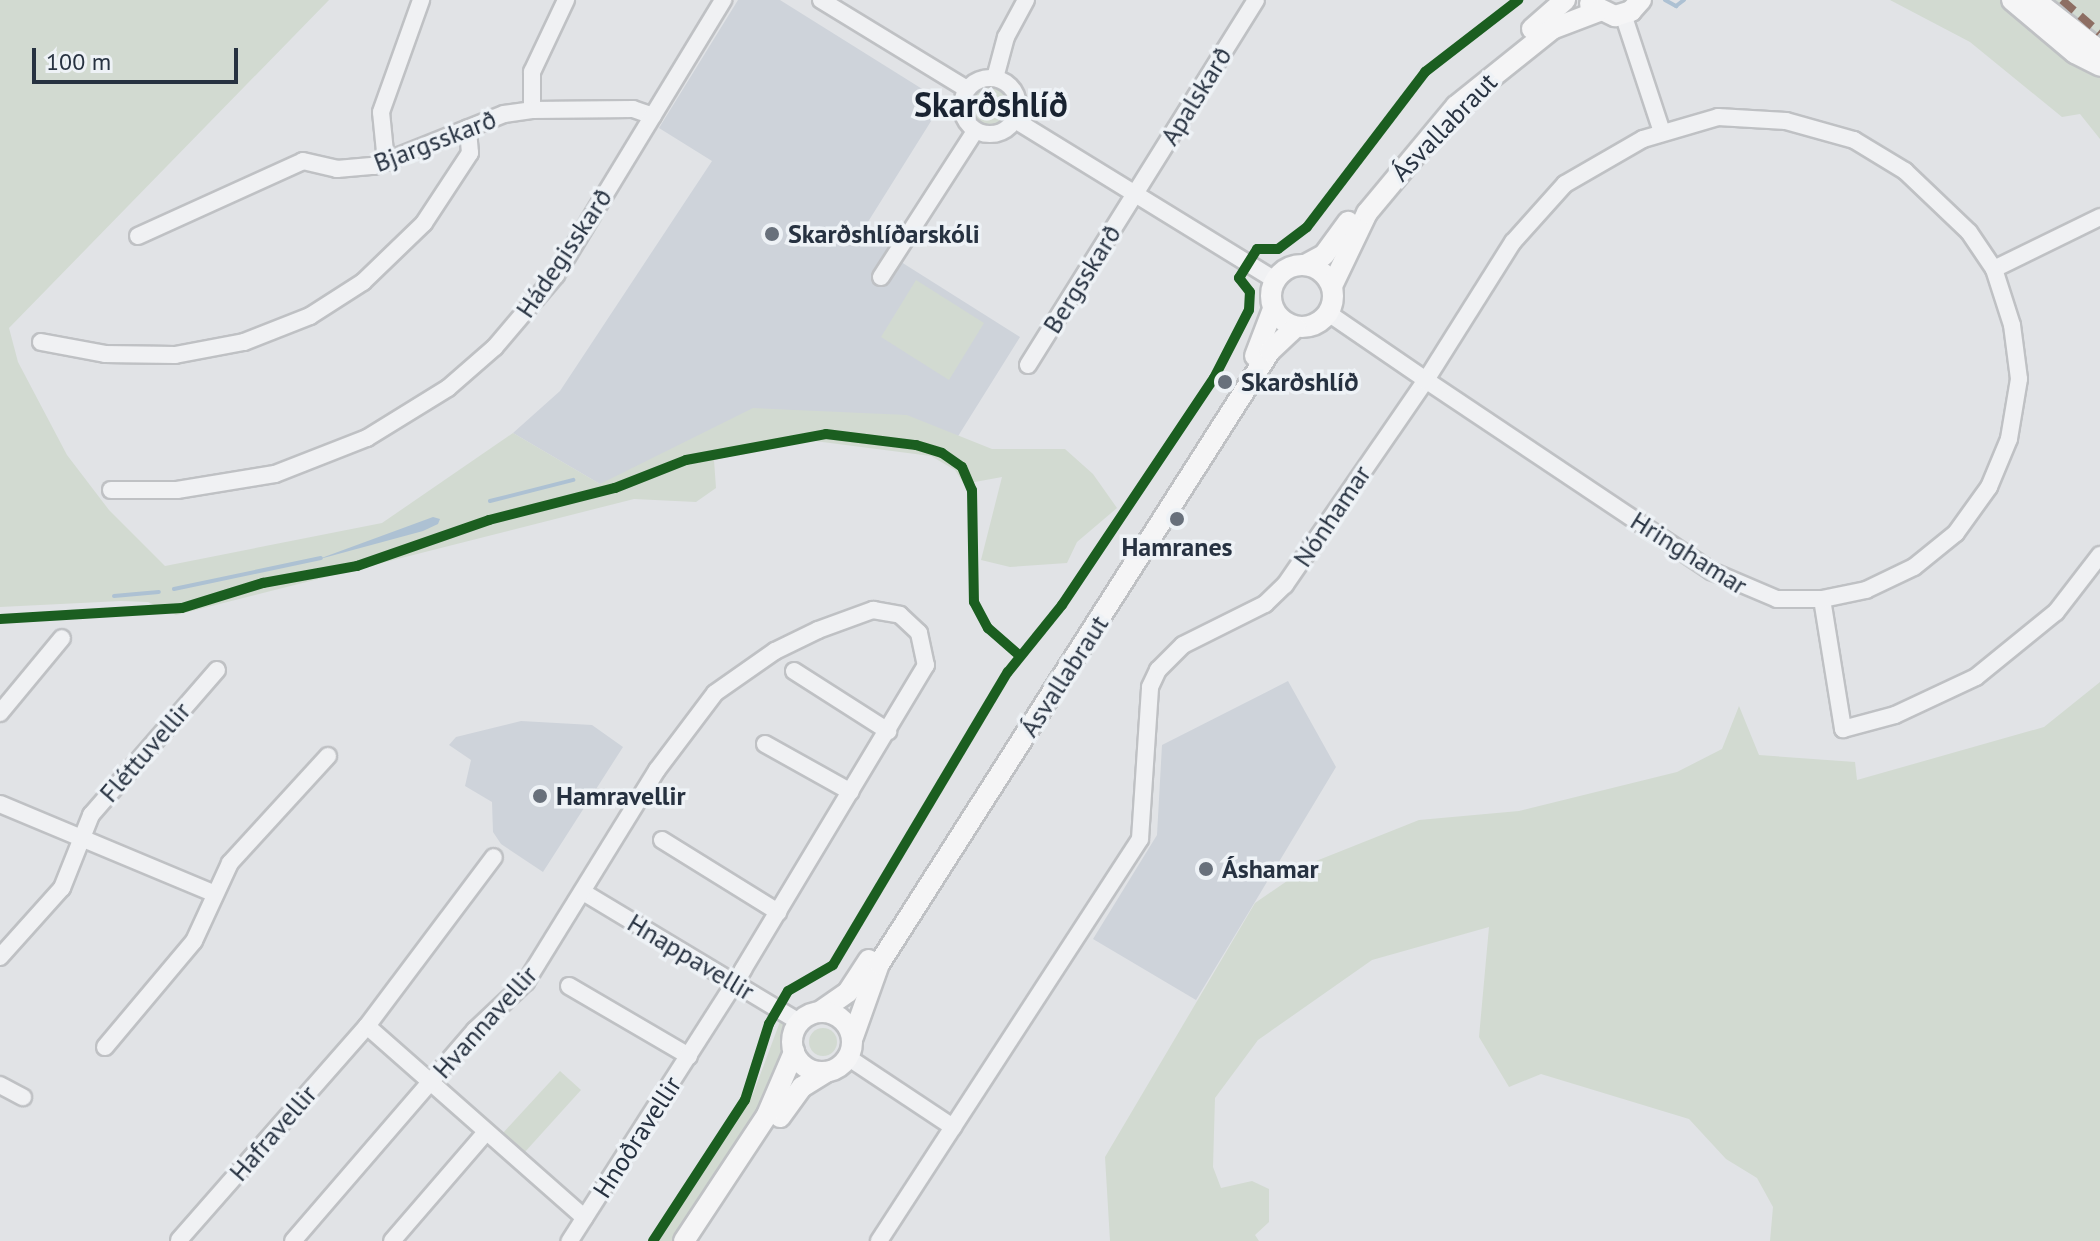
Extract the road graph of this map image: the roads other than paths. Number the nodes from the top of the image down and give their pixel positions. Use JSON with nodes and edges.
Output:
{"nodes":[{"id":1,"x":421,"y":0,"type":"edge"},
{"id":2,"x":566,"y":0,"type":"edge"},
{"id":3,"x":723,"y":0,"type":"edge"},
{"id":4,"x":821,"y":0,"type":"edge"},
{"id":5,"x":1026,"y":0,"type":"edge"},
{"id":6,"x":1256,"y":0,"type":"edge"},
{"id":7,"x":1565,"y":0,"type":"edge"},
{"id":8,"x":1641,"y":0,"type":"edge"},
{"id":9,"x":2012,"y":0,"type":"edge"},
{"id":10,"x":2035,"y":0,"type":"edge"},
{"id":11,"x":1593,"y":6,"type":"edge"},
{"id":12,"x":1623,"y":14,"type":"junction"},
{"id":13,"x":2100,"y":51,"type":"edge"},
{"id":14,"x":2100,"y":66,"type":"edge"},
{"id":15,"x":995,"y":78,"type":"junction"},
{"id":16,"x":967,"y":89,"type":"junction"},
{"id":17,"x":532,"y":110,"type":"junction"},
{"id":18,"x":653,"y":116,"type":"junction"},
{"id":19,"x":1015,"y":120,"type":"junction"},
{"id":20,"x":468,"y":128,"type":"junction"},
{"id":21,"x":975,"y":131,"type":"junction"},
{"id":22,"x":1662,"y":132,"type":"junction"},
{"id":23,"x":386,"y":162,"type":"junction"},
{"id":24,"x":1136,"y":193,"type":"junction"},
{"id":25,"x":2100,"y":217,"type":"edge"},
{"id":26,"x":138,"y":236,"type":"dead end"},
{"id":27,"x":1305,"y":265,"type":"junction"},
{"id":28,"x":1994,"y":269,"type":"junction"},
{"id":29,"x":881,"y":277,"type":"dead end"},
{"id":30,"x":1275,"y":280,"type":"junction"},
{"id":31,"x":1332,"y":286,"type":"junction"},
{"id":32,"x":1273,"y":309,"type":"junction"},
{"id":33,"x":1328,"y":313,"type":"junction"},
{"id":34,"x":1296,"y":327,"type":"junction"},
{"id":35,"x":41,"y":342,"type":"dead end"},
{"id":36,"x":1028,"y":365,"type":"dead end"},
{"id":37,"x":1426,"y":380,"type":"junction"},
{"id":38,"x":111,"y":490,"type":"dead end"},
{"id":39,"x":2100,"y":555,"type":"edge"},
{"id":40,"x":1822,"y":599,"type":"junction"},
{"id":41,"x":62,"y":638,"type":"dead end"},
{"id":42,"x":217,"y":670,"type":"dead end"},
{"id":43,"x":794,"y":671,"type":"dead end"},
{"id":44,"x":0,"y":713,"type":"edge"},
{"id":45,"x":888,"y":731,"type":"junction"},
{"id":46,"x":765,"y":744,"type":"dead end"},
{"id":47,"x":328,"y":756,"type":"dead end"},
{"id":48,"x":851,"y":792,"type":"junction"},
{"id":49,"x":0,"y":804,"type":"edge"},
{"id":50,"x":81,"y":840,"type":"junction"},
{"id":51,"x":662,"y":840,"type":"dead end"},
{"id":52,"x":494,"y":857,"type":"dead end"},
{"id":53,"x":583,"y":892,"type":"junction"},
{"id":54,"x":215,"y":894,"type":"junction"},
{"id":55,"x":778,"y":912,"type":"junction"},
{"id":56,"x":0,"y":957,"type":"edge"},
{"id":57,"x":734,"y":984,"type":"junction"},
{"id":58,"x":569,"y":986,"type":"dead end"},
{"id":59,"x":821,"y":1011,"type":"junction"},
{"id":60,"x":799,"y":1022,"type":"junction"},
{"id":61,"x":367,"y":1026,"type":"junction"},
{"id":62,"x":105,"y":1047,"type":"dead end"},
{"id":63,"x":851,"y":1048,"type":"junction"},
{"id":64,"x":794,"y":1052,"type":"junction"},
{"id":65,"x":689,"y":1056,"type":"junction"},
{"id":66,"x":826,"y":1072,"type":"junction"},
{"id":67,"x":429,"y":1083,"type":"junction"},
{"id":68,"x":0,"y":1085,"type":"edge"},
{"id":69,"x":23,"y":1097,"type":"dead end"},
{"id":70,"x":953,"y":1127,"type":"junction"},
{"id":71,"x":486,"y":1132,"type":"junction"},
{"id":72,"x":585,"y":1218,"type":"junction"},
{"id":73,"x":179,"y":1240,"type":"edge"},
{"id":74,"x":293,"y":1241,"type":"edge"},
{"id":75,"x":392,"y":1241,"type":"edge"},
{"id":76,"x":570,"y":1241,"type":"edge"},
{"id":77,"x":684,"y":1241,"type":"edge"},
{"id":78,"x":699,"y":1241,"type":"edge"},
{"id":79,"x":879,"y":1241,"type":"edge"}],
"edges":[{"from":1,"to":23,"type":"street"},
{"from":2,"to":17,"type":"street"},
{"from":3,"to":18,"type":"street","name":"Hádegisskarð"},
{"from":4,"to":16,"type":"street"},
{"from":5,"to":15,"type":"street"},
{"from":6,"to":24,"type":"street","name":"Apalskarð"},
{"from":7,"to":27,"type":"main road","name":"Ásvallabraut"},
{"from":8,"to":12,"type":"main road"},
{"from":9,"to":14,"type":"main road"},
{"from":10,"to":13,"type":"main road"},
{"from":11,"to":12,"type":"main road"},
{"from":11,"to":31,"type":"main road","name":"Ásvallabraut"},
{"from":12,"to":22,"type":"street"},
{"from":15,"to":16,"type":"street"},
{"from":15,"to":19,"type":"street"},
{"from":16,"to":21,"type":"street"},
{"from":17,"to":18,"type":"street","name":"Bjargsskarð"},
{"from":17,"to":20,"type":"street","name":"Bjargsskarð"},
{"from":18,"to":38,"type":"street","name":"Hádegisskarð"},
{"from":19,"to":21,"type":"street"},
{"from":19,"to":24,"type":"street"},
{"from":20,"to":23,"type":"street","name":"Bjargsskarð"},
{"from":20,"to":35,"type":"street"},
{"from":21,"to":29,"type":"street"},
{"from":22,"to":28,"type":"street","name":"Hringhamar"},
{"from":22,"to":37,"type":"street","name":"Hringhamar"},
{"from":23,"to":26,"type":"street","name":"Bjargsskarð"},
{"from":24,"to":30,"type":"street"},
{"from":24,"to":36,"type":"street","name":"Bergsskarð"},
{"from":25,"to":28,"type":"street"},
{"from":27,"to":30,"type":"main road"},
{"from":27,"to":31,"type":"main road"},
{"from":28,"to":40,"type":"street","name":"Hringhamar"},
{"from":30,"to":32,"type":"main road"},
{"from":31,"to":33,"type":"main road"},
{"from":32,"to":34,"type":"main road"},
{"from":32,"to":59,"type":"main road","name":"Ásvallabraut"},
{"from":33,"to":34,"type":"main road"},
{"from":33,"to":37,"type":"street","name":"Hringhamar"},
{"from":34,"to":63,"type":"main road","name":"Ásvallabraut"},
{"from":37,"to":40,"type":"street","name":"Hringhamar"},
{"from":37,"to":70,"type":"street","name":"Nónhamar"},
{"from":39,"to":40,"type":"street"},
{"from":41,"to":44,"type":"street"},
{"from":42,"to":50,"type":"street","name":"Fléttuvellir"},
{"from":43,"to":45,"type":"street"},
{"from":45,"to":48,"type":"street","name":"Hnoðravellir"},
{"from":45,"to":53,"type":"street","name":"Hvannavellir"},
{"from":46,"to":48,"type":"street"},
{"from":47,"to":54,"type":"street"},
{"from":48,"to":55,"type":"street","name":"Hnoðravellir"},
{"from":49,"to":50,"type":"street"},
{"from":50,"to":54,"type":"street"},
{"from":50,"to":56,"type":"street","name":"Fléttuvellir"},
{"from":51,"to":55,"type":"street"},
{"from":52,"to":61,"type":"street","name":"Hafravellir"},
{"from":53,"to":57,"type":"street","name":"Hnappavellir"},
{"from":53,"to":67,"type":"street","name":"Hvannavellir"},
{"from":54,"to":62,"type":"street"},
{"from":55,"to":57,"type":"street","name":"Hnoðravellir"},
{"from":57,"to":60,"type":"street","name":"Hnappavellir"},
{"from":57,"to":65,"type":"street","name":"Hnoðravellir"},
{"from":58,"to":65,"type":"street","name":"Hnoðravellir"},
{"from":59,"to":60,"type":"main road"},
{"from":59,"to":63,"type":"main road"},
{"from":60,"to":64,"type":"main road"},
{"from":61,"to":67,"type":"street"},
{"from":61,"to":73,"type":"street","name":"Hafravellir"},
{"from":63,"to":66,"type":"main road"},
{"from":63,"to":70,"type":"street"},
{"from":64,"to":66,"type":"main road"},
{"from":64,"to":77,"type":"main road"},
{"from":65,"to":72,"type":"street","name":"Hnoðravellir"},
{"from":66,"to":78,"type":"main road"},
{"from":67,"to":71,"type":"street","name":"Hnoðravellir"},
{"from":67,"to":74,"type":"street","name":"Hvannavellir"},
{"from":68,"to":69,"type":"street"},
{"from":70,"to":79,"type":"street"},
{"from":71,"to":72,"type":"street","name":"Hnoðravellir"},
{"from":71,"to":75,"type":"street"},
{"from":72,"to":76,"type":"street","name":"Hnoðravellir"}]}
